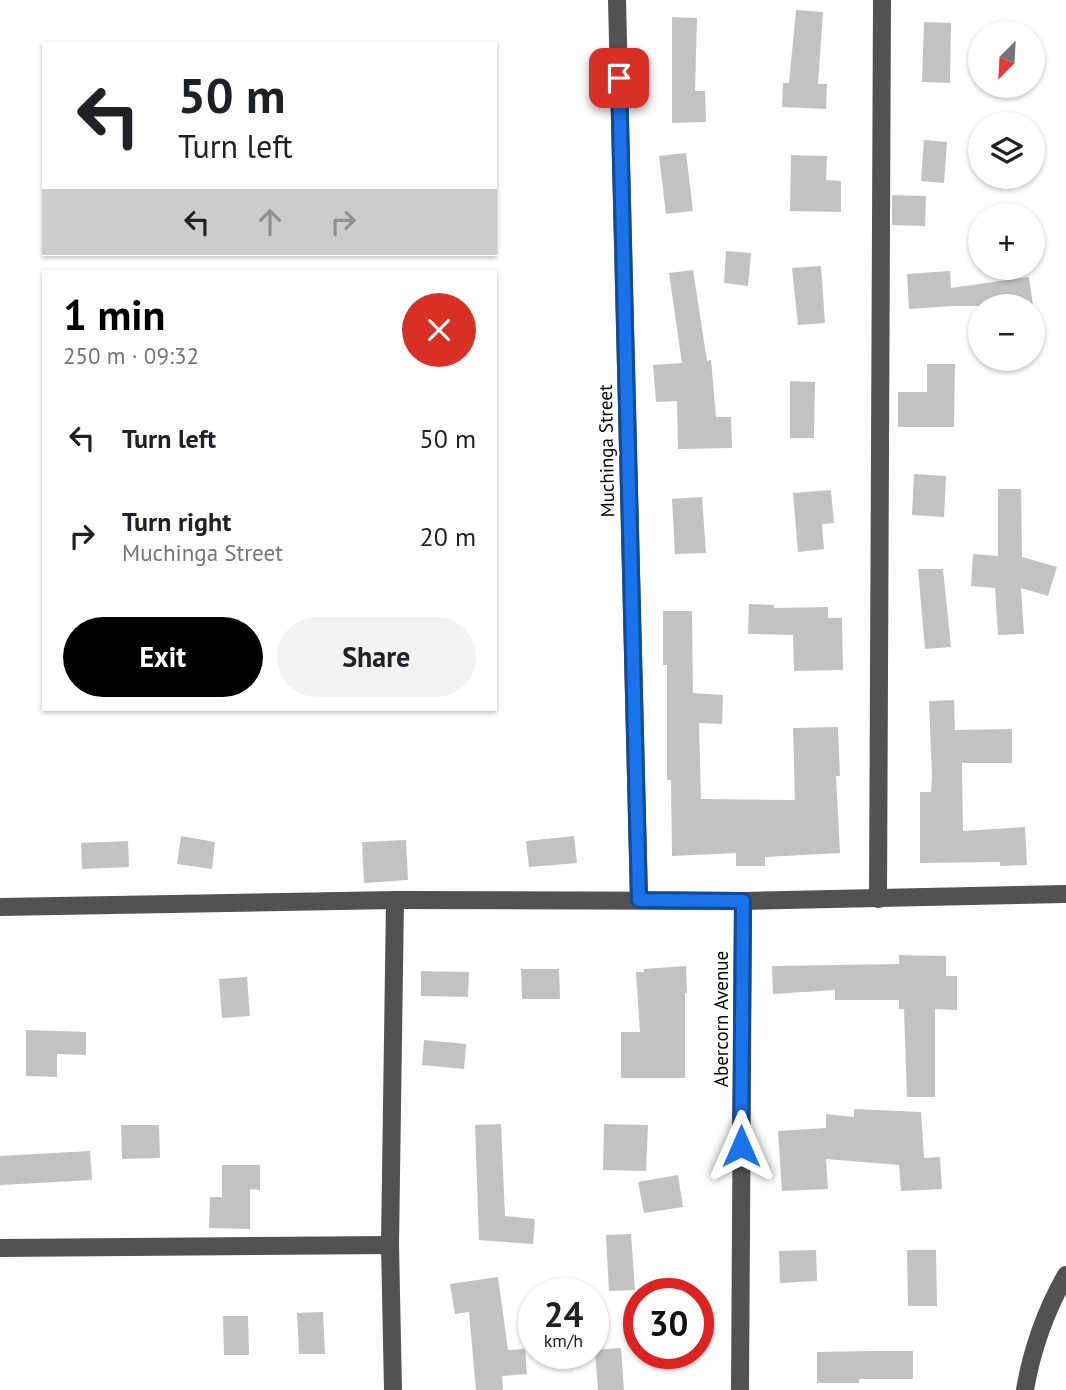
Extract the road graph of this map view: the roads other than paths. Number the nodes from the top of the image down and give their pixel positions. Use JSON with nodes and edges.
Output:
{"nodes":[{"id":1,"x":617,"y":0,"type":"edge"},
{"id":2,"x":882,"y":0,"type":"edge"},
{"id":3,"x":1066,"y":894,"type":"edge"},
{"id":4,"x":878,"y":899,"type":"junction"},
{"id":5,"x":394,"y":900,"type":"junction"},
{"id":6,"x":639,"y":900,"type":"junction"},
{"id":7,"x":743,"y":901,"type":"junction"},
{"id":8,"x":0,"y":907,"type":"edge"},
{"id":9,"x":390,"y":1245,"type":"junction"},
{"id":10,"x":0,"y":1248,"type":"edge"},
{"id":11,"x":1066,"y":1275,"type":"edge"},
{"id":12,"x":393,"y":1390,"type":"edge"},
{"id":13,"x":740,"y":1390,"type":"edge"},
{"id":14,"x":1025,"y":1390,"type":"edge"}],
"edges":[{"from":1,"to":6,"type":"street","name":"Muchinga Street"},
{"from":2,"to":4,"type":"street"},
{"from":3,"to":4,"type":"street"},
{"from":4,"to":7,"type":"street"},
{"from":5,"to":6,"type":"street"},
{"from":5,"to":8,"type":"street"},
{"from":5,"to":9,"type":"street"},
{"from":6,"to":7,"type":"street"},
{"from":7,"to":13,"type":"street","name":"Abercorn Avenue"},
{"from":9,"to":10,"type":"street"},
{"from":9,"to":12,"type":"street"},
{"from":11,"to":14,"type":"street"}]}
